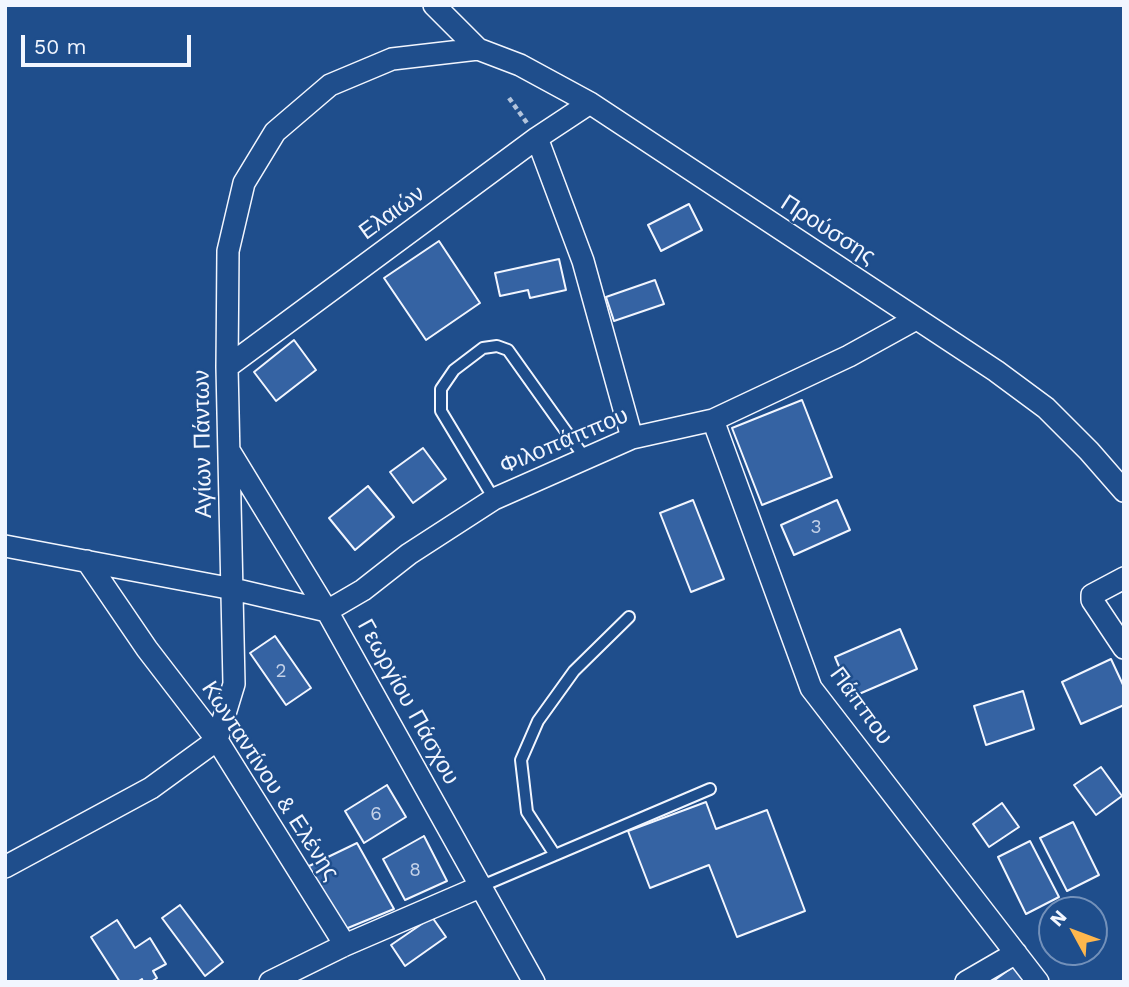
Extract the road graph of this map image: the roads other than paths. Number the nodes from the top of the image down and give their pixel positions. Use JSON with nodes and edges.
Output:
{"nodes":[{"id":1,"x":434,"y":5,"type":"edge"},
{"id":2,"x":478,"y":49,"type":"junction"},
{"id":3,"x":590,"y":103,"type":"junction"},
{"id":4,"x":537,"y":138,"type":"junction"},
{"id":5,"x":916,"y":319,"type":"junction"},
{"id":6,"x":227,"y":367,"type":"junction"},
{"id":7,"x":713,"y":421,"type":"junction"},
{"id":8,"x":632,"y":438,"type":"junction"},
{"id":9,"x":229,"y":452,"type":"junction"},
{"id":10,"x":585,"y":458,"type":"junction"},
{"id":11,"x":1124,"y":491,"type":"edge"},
{"id":12,"x":494,"y":499,"type":"junction"},
{"id":13,"x":5,"y":545,"type":"edge"},
{"id":14,"x":87,"y":561,"type":"junction"},
{"id":15,"x":1124,"y":578,"type":"edge"},
{"id":16,"x":233,"y":589,"type":"junction"},
{"id":17,"x":327,"y":611,"type":"junction"},
{"id":18,"x":629,"y":617,"type":"dead end"},
{"id":19,"x":1124,"y":648,"type":"edge"},
{"id":20,"x":217,"y":740,"type":"junction"},
{"id":21,"x":710,"y":789,"type":"dead end"},
{"id":22,"x":555,"y":855,"type":"junction"},
{"id":23,"x":5,"y":867,"type":"edge"},
{"id":24,"x":482,"y":886,"type":"junction"},
{"id":25,"x":345,"y":945,"type":"junction"},
{"id":26,"x":1016,"y":953,"type":"junction"},
{"id":27,"x":270,"y":982,"type":"edge"},
{"id":28,"x":534,"y":982,"type":"edge"},
{"id":29,"x":967,"y":982,"type":"edge"},
{"id":30,"x":1038,"y":982,"type":"edge"}],
"edges":[{"from":1,"to":2,"type":"street"},
{"from":2,"to":3,"type":"street","name":"Προύσσης"},
{"from":2,"to":6,"type":"street","name":"Αγίων Πάντων"},
{"from":3,"to":4,"type":"street","name":"Ελαιών"},
{"from":3,"to":5,"type":"street","name":"Προύσσης"},
{"from":4,"to":6,"type":"street","name":"Ελαιών"},
{"from":4,"to":8,"type":"street"},
{"from":5,"to":7,"type":"street","name":"Φιλοπάππου"},
{"from":5,"to":11,"type":"street","name":"Προύσσης"},
{"from":6,"to":9,"type":"street","name":"Αγίων Πάντων"},
{"from":7,"to":8,"type":"street","name":"Φιλοπάππου"},
{"from":7,"to":26,"type":"street","name":"Πάππου"},
{"from":8,"to":10,"type":"street","name":"Φιλοπάππου"},
{"from":9,"to":16,"type":"street","name":"Αγίων Πάντων"},
{"from":9,"to":17,"type":"street","name":"Γεωργίου Πάσχου"},
{"from":10,"to":12,"type":"street","name":"Φιλοπάππου"},
{"from":10,"to":12,"type":"lane"},
{"from":12,"to":17,"type":"street","name":"Φιλοπάππου"},
{"from":13,"to":14,"type":"street"},
{"from":14,"to":16,"type":"street"},
{"from":14,"to":20,"type":"street","name":"Κωνταντίνου & Ελένης"},
{"from":15,"to":19,"type":"street"},
{"from":16,"to":17,"type":"street"},
{"from":16,"to":20,"type":"street","name":"Αγίων Πάντων"},
{"from":17,"to":24,"type":"street","name":"Γεωργίου Πάσχου"},
{"from":18,"to":22,"type":"lane"},
{"from":20,"to":23,"type":"street"},
{"from":20,"to":25,"type":"street","name":"Κωνταντίνου & Ελένης"},
{"from":21,"to":22,"type":"lane"},
{"from":22,"to":24,"type":"lane"},
{"from":24,"to":25,"type":"street"},
{"from":24,"to":28,"type":"street","name":"Γεωργίου Πάσχου"},
{"from":25,"to":27,"type":"street"},
{"from":26,"to":29,"type":"street"},
{"from":26,"to":30,"type":"street","name":"Πάππου"}]}
